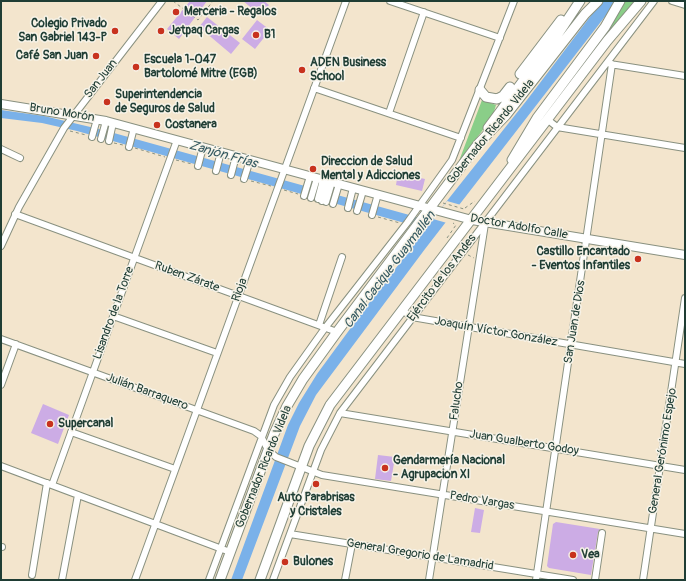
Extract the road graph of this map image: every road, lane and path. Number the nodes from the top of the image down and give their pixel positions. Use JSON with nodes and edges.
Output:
{"nodes":[{"id":1,"x":162,"y":1,"type":"edge"},
{"id":2,"x":173,"y":1,"type":"edge"},
{"id":3,"x":213,"y":1,"type":"edge"},
{"id":4,"x":346,"y":1,"type":"edge"},
{"id":5,"x":390,"y":1,"type":"edge"},
{"id":6,"x":514,"y":1,"type":"edge"},
{"id":7,"x":580,"y":1,"type":"edge"},
{"id":8,"x":620,"y":1,"type":"edge"},
{"id":9,"x":641,"y":1,"type":"edge"},
{"id":10,"x":654,"y":1,"type":"edge"},
{"id":11,"x":672,"y":1,"type":"edge"},
{"id":12,"x":596,"y":3,"type":"edge"},
{"id":13,"x":685,"y":5,"type":"edge"},
{"id":14,"x":574,"y":9,"type":"junction"},
{"id":15,"x":424,"y":12,"type":"junction"},
{"id":16,"x":500,"y":38,"type":"junction"},
{"id":17,"x":609,"y":63,"type":"junction"},
{"id":18,"x":685,"y":76,"type":"edge"},
{"id":19,"x":314,"y":88,"type":"junction"},
{"id":20,"x":480,"y":90,"type":"junction"},
{"id":21,"x":1,"y":104,"type":"edge"},
{"id":22,"x":389,"y":113,"type":"junction"},
{"id":23,"x":74,"y":114,"type":"junction"},
{"id":24,"x":548,"y":120,"type":"junction"},
{"id":25,"x":106,"y":121,"type":"junction"},
{"id":26,"x":557,"y":127,"type":"junction"},
{"id":27,"x":134,"y":128,"type":"junction"},
{"id":28,"x":602,"y":134,"type":"junction"},
{"id":29,"x":92,"y":136,"type":"dead end"},
{"id":30,"x":101,"y":138,"type":"dead end"},
{"id":31,"x":461,"y":138,"type":"junction"},
{"id":32,"x":177,"y":140,"type":"junction"},
{"id":33,"x":109,"y":141,"type":"dead end"},
{"id":34,"x":478,"y":144,"type":"junction"},
{"id":35,"x":129,"y":146,"type":"dead end"},
{"id":36,"x":205,"y":148,"type":"junction"},
{"id":37,"x":685,"y":148,"type":"edge"},
{"id":38,"x":1,"y":149,"type":"edge"},
{"id":39,"x":221,"y":152,"type":"junction"},
{"id":40,"x":234,"y":156,"type":"junction"},
{"id":41,"x":20,"y":158,"type":"dead end"},
{"id":42,"x":250,"y":160,"type":"junction"},
{"id":43,"x":200,"y":166,"type":"dead end"},
{"id":44,"x":283,"y":169,"type":"junction"},
{"id":45,"x":216,"y":170,"type":"dead end"},
{"id":46,"x":229,"y":174,"type":"dead end"},
{"id":47,"x":244,"y":178,"type":"dead end"},
{"id":48,"x":502,"y":179,"type":"junction"},
{"id":49,"x":325,"y":180,"type":"junction"},
{"id":50,"x":353,"y":188,"type":"junction"},
{"id":51,"x":322,"y":190,"type":"junction"},
{"id":52,"x":363,"y":191,"type":"junction"},
{"id":53,"x":378,"y":194,"type":"junction"},
{"id":54,"x":304,"y":195,"type":"dead end"},
{"id":55,"x":333,"y":204,"type":"dead end"},
{"id":56,"x":420,"y":206,"type":"junction"},
{"id":57,"x":439,"y":207,"type":"junction"},
{"id":58,"x":348,"y":208,"type":"dead end"},
{"id":59,"x":464,"y":209,"type":"dead end"},
{"id":60,"x":357,"y":210,"type":"dead end"},
{"id":61,"x":15,"y":214,"type":"junction"},
{"id":62,"x":451,"y":214,"type":"joint"},
{"id":63,"x":372,"y":215,"type":"dead end"},
{"id":64,"x":472,"y":220,"type":"junction"},
{"id":65,"x":485,"y":222,"type":"junction"},
{"id":66,"x":587,"y":239,"type":"junction"},
{"id":67,"x":1,"y":246,"type":"edge"},
{"id":68,"x":462,"y":252,"type":"junction"},
{"id":69,"x":685,"y":255,"type":"edge"},
{"id":70,"x":342,"y":257,"type":"dead end"},
{"id":71,"x":135,"y":258,"type":"junction"},
{"id":72,"x":479,"y":259,"type":"junction"},
{"id":73,"x":238,"y":296,"type":"junction"},
{"id":74,"x":685,"y":298,"type":"edge"},
{"id":75,"x":402,"y":311,"type":"junction"},
{"id":76,"x":113,"y":316,"type":"junction"},
{"id":77,"x":412,"y":318,"type":"junction"},
{"id":78,"x":322,"y":327,"type":"junction"},
{"id":79,"x":468,"y":327,"type":"junction"},
{"id":80,"x":337,"y":332,"type":"junction"},
{"id":81,"x":1,"y":339,"type":"edge"},
{"id":82,"x":16,"y":344,"type":"junction"},
{"id":83,"x":571,"y":344,"type":"junction"},
{"id":84,"x":217,"y":353,"type":"junction"},
{"id":85,"x":676,"y":362,"type":"junction"},
{"id":86,"x":685,"y":364,"type":"edge"},
{"id":87,"x":93,"y":372,"type":"junction"},
{"id":88,"x":1,"y":384,"type":"edge"},
{"id":89,"x":196,"y":410,"type":"junction"},
{"id":90,"x":340,"y":413,"type":"junction"},
{"id":91,"x":71,"y":432,"type":"junction"},
{"id":92,"x":453,"y":432,"type":"junction"},
{"id":93,"x":261,"y":436,"type":"junction"},
{"id":94,"x":556,"y":449,"type":"junction"},
{"id":95,"x":268,"y":450,"type":"junction"},
{"id":96,"x":1,"y":466,"type":"edge"},
{"id":97,"x":661,"y":466,"type":"junction"},
{"id":98,"x":301,"y":467,"type":"junction"},
{"id":99,"x":175,"y":469,"type":"junction"},
{"id":100,"x":685,"y":470,"type":"edge"},
{"id":101,"x":313,"y":472,"type":"junction"},
{"id":102,"x":50,"y":484,"type":"junction"},
{"id":103,"x":443,"y":494,"type":"junction"},
{"id":104,"x":78,"y":495,"type":"junction"},
{"id":105,"x":547,"y":511,"type":"junction"},
{"id":106,"x":156,"y":524,"type":"junction"},
{"id":107,"x":651,"y":528,"type":"junction"},
{"id":108,"x":602,"y":533,"type":"dead end"},
{"id":109,"x":290,"y":534,"type":"junction"},
{"id":110,"x":685,"y":534,"type":"edge"},
{"id":111,"x":352,"y":544,"type":"junction"},
{"id":112,"x":220,"y":548,"type":"junction"},
{"id":113,"x":230,"y":552,"type":"junction"},
{"id":114,"x":434,"y":557,"type":"junction"},
{"id":115,"x":32,"y":575,"type":"dead end"},
{"id":116,"x":537,"y":577,"type":"edge"},
{"id":117,"x":62,"y":580,"type":"edge"},
{"id":118,"x":135,"y":580,"type":"edge"},
{"id":119,"x":209,"y":580,"type":"edge"},
{"id":120,"x":220,"y":580,"type":"edge"},
{"id":121,"x":260,"y":580,"type":"edge"},
{"id":122,"x":273,"y":580,"type":"edge"},
{"id":123,"x":345,"y":580,"type":"edge"},
{"id":124,"x":429,"y":580,"type":"edge"},
{"id":125,"x":573,"y":580,"type":"edge"},
{"id":126,"x":595,"y":580,"type":"edge"},
{"id":127,"x":643,"y":580,"type":"edge"}],
"edges":[{"from":1,"to":23,"type":"street","name":"San Juan"},
{"from":2,"to":3,"type":"path"},
{"from":4,"to":19,"type":"street","name":"Rioja"},
{"from":5,"to":15,"type":"street"},
{"from":6,"to":16,"type":"street"},
{"from":7,"to":14,"type":"highway"},
{"from":8,"to":48,"type":"highway"},
{"from":9,"to":24,"type":"highway"},
{"from":10,"to":17,"type":"street","name":"Ejército de los Andes"},
{"from":11,"to":13,"type":"street"},
{"from":12,"to":34,"type":"highway","name":"Gobernador Ricardo Videla"},
{"from":14,"to":20,"type":"highway"},
{"from":14,"to":34,"type":"highway"},
{"from":15,"to":16,"type":"street"},
{"from":15,"to":22,"type":"street"},
{"from":16,"to":20,"type":"street"},
{"from":17,"to":18,"type":"street"},
{"from":17,"to":26,"type":"street","name":"Ejército de los Andes"},
{"from":17,"to":28,"type":"street","name":"San Juan de Dios"},
{"from":19,"to":22,"type":"street"},
{"from":19,"to":44,"type":"street","name":"Rioja"},
{"from":20,"to":31,"type":"street"},
{"from":21,"to":23,"type":"main road","name":"Bruno Morón"},
{"from":22,"to":31,"type":"street"},
{"from":23,"to":25,"type":"main road","name":"Bruno Morón"},
{"from":23,"to":61,"type":"street","name":"San Juan"},
{"from":24,"to":26,"type":"street"},
{"from":24,"to":48,"type":"highway"},
{"from":25,"to":27,"type":"main road","name":"Bruno Morón"},
{"from":25,"to":29,"type":"street"},
{"from":25,"to":30,"type":"street"},
{"from":25,"to":33,"type":"street"},
{"from":26,"to":28,"type":"street"},
{"from":26,"to":65,"type":"street","name":"Ejército de los Andes"},
{"from":27,"to":32,"type":"main road","name":"Bruno Morón"},
{"from":27,"to":35,"type":"street"},
{"from":28,"to":37,"type":"street"},
{"from":28,"to":66,"type":"street","name":"San Juan de Dios"},
{"from":31,"to":56,"type":"street"},
{"from":32,"to":36,"type":"main road","name":"Bruno Morón"},
{"from":32,"to":71,"type":"street","name":"Lisandro de la Torre"},
{"from":34,"to":57,"type":"highway","name":"Gobernador Ricardo Videla"},
{"from":36,"to":39,"type":"main road","name":"Bruno Morón"},
{"from":36,"to":43,"type":"street"},
{"from":38,"to":41,"type":"street"},
{"from":39,"to":40,"type":"main road","name":"Bruno Morón"},
{"from":39,"to":45,"type":"street"},
{"from":40,"to":42,"type":"main road","name":"Bruno Morón"},
{"from":40,"to":46,"type":"street"},
{"from":42,"to":44,"type":"main road","name":"Bruno Morón"},
{"from":42,"to":47,"type":"street"},
{"from":44,"to":49,"type":"main road","name":"Bruno Morón"},
{"from":44,"to":73,"type":"street","name":"Rioja"},
{"from":48,"to":64,"type":"highway"},
{"from":49,"to":50,"type":"main road","name":"Bruno Morón"},
{"from":49,"to":51,"type":"street"},
{"from":49,"to":51,"type":"street"},
{"from":49,"to":54,"type":"street"},
{"from":49,"to":55,"type":"street"},
{"from":50,"to":52,"type":"main road","name":"Bruno Morón"},
{"from":50,"to":58,"type":"street"},
{"from":51,"to":51,"type":"street"},
{"from":52,"to":53,"type":"main road","name":"Bruno Morón"},
{"from":52,"to":60,"type":"street"},
{"from":53,"to":56,"type":"main road","name":"Bruno Morón"},
{"from":53,"to":63,"type":"street"},
{"from":56,"to":57,"type":"main road","name":"Bruno Morón"},
{"from":56,"to":78,"type":"street"},
{"from":57,"to":59,"type":"path"},
{"from":57,"to":62,"type":"main road","name":"Bruno Morón"},
{"from":57,"to":80,"type":"highway","name":"Gobernador Ricardo Videla"},
{"from":61,"to":67,"type":"street","name":"San Juan"},
{"from":61,"to":71,"type":"street","name":"Ruben Zárate"},
{"from":62,"to":64,"type":"main road","name":"Doctor Adolfo Calle"},
{"from":64,"to":65,"type":"main road","name":"Doctor Adolfo Calle"},
{"from":64,"to":75,"type":"highway"},
{"from":65,"to":66,"type":"main road","name":"Doctor Adolfo Calle"},
{"from":65,"to":68,"type":"street","name":"Ejército de los Andes"},
{"from":65,"to":72,"type":"street","name":"Falucho"},
{"from":66,"to":69,"type":"main road","name":"Doctor Adolfo Calle"},
{"from":66,"to":83,"type":"street","name":"San Juan de Dios"},
{"from":68,"to":72,"type":"path"},
{"from":68,"to":77,"type":"street","name":"Ejército de los Andes"},
{"from":70,"to":78,"type":"street"},
{"from":71,"to":73,"type":"street","name":"Ruben Zárate"},
{"from":71,"to":76,"type":"street","name":"Lisandro de la Torre"},
{"from":72,"to":79,"type":"street","name":"Falucho"},
{"from":73,"to":78,"type":"street","name":"Ruben Zárate"},
{"from":73,"to":84,"type":"street","name":"Rioja"},
{"from":74,"to":85,"type":"street","name":"General Gerónimo Espejo"},
{"from":75,"to":77,"type":"street","name":"Joaquín Víctor González"},
{"from":75,"to":98,"type":"highway"},
{"from":76,"to":84,"type":"street"},
{"from":76,"to":87,"type":"street","name":"Lisandro de la Torre"},
{"from":77,"to":79,"type":"street","name":"Joaquín Víctor González"},
{"from":77,"to":90,"type":"street","name":"Ejército de los Andes"},
{"from":78,"to":80,"type":"street","name":"Ruben Zárate"},
{"from":78,"to":93,"type":"street"},
{"from":79,"to":83,"type":"street","name":"Joaquín Víctor González"},
{"from":79,"to":92,"type":"street","name":"Falucho"},
{"from":80,"to":95,"type":"highway","name":"Gobernador Ricardo Videla"},
{"from":81,"to":82,"type":"street","name":"Julián Barraquero"},
{"from":82,"to":87,"type":"street","name":"Julián Barraquero"},
{"from":82,"to":88,"type":"street"},
{"from":83,"to":85,"type":"street","name":"Joaquín Víctor González"},
{"from":83,"to":94,"type":"street","name":"San Juan de Dios"},
{"from":84,"to":89,"type":"street","name":"Rioja"},
{"from":85,"to":86,"type":"street","name":"Joaquín Víctor González"},
{"from":85,"to":97,"type":"street","name":"General Gerónimo Espejo"},
{"from":87,"to":89,"type":"street","name":"Julián Barraquero"},
{"from":87,"to":91,"type":"street","name":"Lisandro de la Torre"},
{"from":89,"to":93,"type":"street","name":"Julián Barraquero"},
{"from":89,"to":99,"type":"street","name":"Rioja"},
{"from":90,"to":92,"type":"street","name":"Juan Gualberto Godoy"},
{"from":90,"to":101,"type":"street","name":"Ejército de los Andes"},
{"from":91,"to":99,"type":"street"},
{"from":91,"to":102,"type":"street","name":"Lisandro de la Torre"},
{"from":92,"to":94,"type":"street","name":"Juan Gualberto Godoy"},
{"from":92,"to":103,"type":"street","name":"Falucho"},
{"from":93,"to":95,"type":"street"},
{"from":93,"to":112,"type":"street"},
{"from":94,"to":97,"type":"street","name":"Juan Gualberto Godoy"},
{"from":94,"to":105,"type":"street","name":"San Juan de Dios"},
{"from":95,"to":98,"type":"street","name":"Pedro Vargas"},
{"from":95,"to":113,"type":"highway","name":"Gobernador Ricardo Videla"},
{"from":96,"to":102,"type":"street"},
{"from":97,"to":100,"type":"street","name":"Juan Gualberto Godoy"},
{"from":97,"to":107,"type":"street","name":"General Gerónimo Espejo"},
{"from":98,"to":101,"type":"street","name":"Pedro Vargas"},
{"from":98,"to":121,"type":"highway"},
{"from":99,"to":106,"type":"street","name":"Rioja"},
{"from":101,"to":103,"type":"street","name":"Pedro Vargas"},
{"from":101,"to":109,"type":"street","name":"Ejército de los Andes"},
{"from":102,"to":104,"type":"street"},
{"from":102,"to":115,"type":"street","name":"Lisandro de la Torre"},
{"from":103,"to":105,"type":"street","name":"Pedro Vargas"},
{"from":103,"to":114,"type":"street","name":"Falucho"},
{"from":104,"to":106,"type":"street"},
{"from":104,"to":117,"type":"street"},
{"from":105,"to":107,"type":"street","name":"Pedro Vargas"},
{"from":105,"to":116,"type":"street","name":"San Juan de Dios"},
{"from":106,"to":112,"type":"street"},
{"from":106,"to":118,"type":"street","name":"Rioja"},
{"from":107,"to":110,"type":"street","name":"Pedro Vargas"},
{"from":107,"to":127,"type":"street","name":"General Gerónimo Espejo"},
{"from":108,"to":126,"type":"street"},
{"from":109,"to":111,"type":"street","name":"General Gregorio de Lamadrid"},
{"from":109,"to":122,"type":"street","name":"Ejército de los Andes"},
{"from":111,"to":114,"type":"street","name":"General Gregorio de Lamadrid"},
{"from":111,"to":123,"type":"street"},
{"from":112,"to":113,"type":"street"},
{"from":112,"to":119,"type":"street"},
{"from":113,"to":120,"type":"highway","name":"Gobernador Ricardo Videla"},
{"from":114,"to":116,"type":"street","name":"General Gregorio de Lamadrid"},
{"from":114,"to":124,"type":"street","name":"Falucho"},
{"from":116,"to":125,"type":"street","name":"General Gregorio de Lamadrid"}]}
